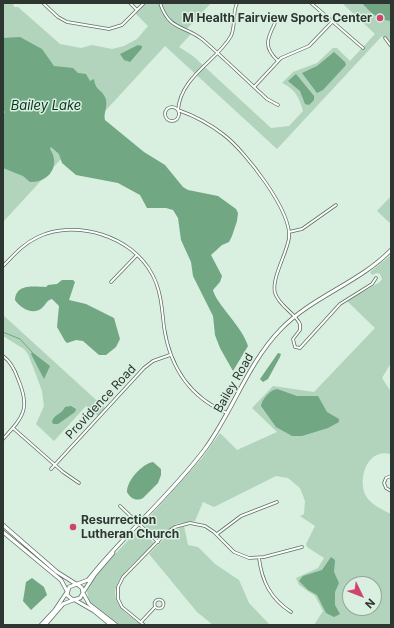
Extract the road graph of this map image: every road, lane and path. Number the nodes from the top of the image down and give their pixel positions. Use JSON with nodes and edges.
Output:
{"nodes":[{"id":1,"x":43,"y":3,"type":"edge"},
{"id":2,"x":130,"y":3,"type":"edge"},
{"id":3,"x":144,"y":3,"type":"edge"},
{"id":4,"x":160,"y":3,"type":"edge"},
{"id":5,"x":237,"y":3,"type":"edge"},
{"id":6,"x":311,"y":3,"type":"edge"},
{"id":7,"x":137,"y":10,"type":"junction"},
{"id":8,"x":333,"y":21,"type":"junction"},
{"id":9,"x":275,"y":23,"type":"dead end"},
{"id":10,"x":386,"y":38,"type":"dead end"},
{"id":11,"x":391,"y":46,"type":"edge"},
{"id":12,"x":364,"y":48,"type":"dead end"},
{"id":13,"x":216,"y":52,"type":"junction"},
{"id":14,"x":278,"y":61,"type":"junction"},
{"id":15,"x":254,"y":87,"type":"junction"},
{"id":16,"x":278,"y":105,"type":"dead end"},
{"id":17,"x":178,"y":110,"type":"junction"},
{"id":18,"x":336,"y":205,"type":"dead end"},
{"id":19,"x":289,"y":232,"type":"junction"},
{"id":20,"x":391,"y":250,"type":"edge"},
{"id":21,"x":137,"y":255,"type":"junction"},
{"id":22,"x":3,"y":266,"type":"edge"},
{"id":23,"x":376,"y":278,"type":"dead end"},
{"id":24,"x":111,"y":282,"type":"dead end"},
{"id":25,"x":295,"y":316,"type":"junction"},
{"id":26,"x":170,"y":355,"type":"junction"},
{"id":27,"x":3,"y":356,"type":"edge"},
{"id":28,"x":227,"y":413,"type":"junction"},
{"id":29,"x":13,"y":428,"type":"junction"},
{"id":30,"x":3,"y":439,"type":"edge"},
{"id":31,"x":55,"y":465,"type":"junction"},
{"id":32,"x":51,"y":469,"type":"dead end"},
{"id":33,"x":391,"y":476,"type":"edge"},
{"id":34,"x":79,"y":483,"type":"dead end"},
{"id":35,"x":391,"y":490,"type":"edge"},
{"id":36,"x":277,"y":502,"type":"dead end"},
{"id":37,"x":120,"y":506,"type":"dead end"},
{"id":38,"x":139,"y":524,"type":"junction"},
{"id":39,"x":3,"y":525,"type":"edge"},
{"id":40,"x":3,"y":532,"type":"edge"},
{"id":41,"x":217,"y":534,"type":"junction"},
{"id":42,"x":158,"y":542,"type":"junction"},
{"id":43,"x":302,"y":547,"type":"dead end"},
{"id":44,"x":115,"y":550,"type":"junction"},
{"id":45,"x":259,"y":558,"type":"junction"},
{"id":46,"x":76,"y":584,"type":"junction"},
{"id":47,"x":67,"y":592,"type":"junction"},
{"id":48,"x":83,"y":593,"type":"junction"},
{"id":49,"x":74,"y":600,"type":"junction"},
{"id":50,"x":156,"y":607,"type":"junction"},
{"id":51,"x":291,"y":612,"type":"dead end"},
{"id":52,"x":141,"y":622,"type":"junction"},
{"id":53,"x":41,"y":625,"type":"edge"},
{"id":54,"x":45,"y":625,"type":"edge"},
{"id":55,"x":111,"y":625,"type":"edge"},
{"id":56,"x":116,"y":625,"type":"edge"},
{"id":57,"x":144,"y":625,"type":"edge"}],
"edges":[{"from":1,"to":7,"type":"street"},
{"from":2,"to":7,"type":"street"},
{"from":3,"to":7,"type":"street"},
{"from":4,"to":13,"type":"street"},
{"from":5,"to":13,"type":"street"},
{"from":6,"to":8,"type":"street"},
{"from":8,"to":12,"type":"street"},
{"from":8,"to":14,"type":"street"},
{"from":9,"to":14,"type":"street"},
{"from":10,"to":11,"type":"street"},
{"from":13,"to":15,"type":"street"},
{"from":13,"to":17,"type":"street"},
{"from":14,"to":15,"type":"street"},
{"from":15,"to":16,"type":"street"},
{"from":17,"to":17,"type":"street"},
{"from":17,"to":19,"type":"street"},
{"from":18,"to":19,"type":"street"},
{"from":19,"to":25,"type":"street"},
{"from":20,"to":25,"type":"main road","name":"Bailey Road"},
{"from":21,"to":22,"type":"street"},
{"from":21,"to":24,"type":"street"},
{"from":21,"to":26,"type":"street"},
{"from":23,"to":25,"type":"street"},
{"from":25,"to":28,"type":"main road","name":"Bailey Road"},
{"from":26,"to":28,"type":"street"},
{"from":26,"to":31,"type":"street","name":"Providence Road"},
{"from":27,"to":29,"type":"street"},
{"from":28,"to":38,"type":"main road","name":"Bailey Road"},
{"from":29,"to":30,"type":"street"},
{"from":29,"to":31,"type":"street"},
{"from":31,"to":32,"type":"street","name":"Providence Road"},
{"from":31,"to":34,"type":"street"},
{"from":33,"to":35,"type":"street"},
{"from":36,"to":41,"type":"street"},
{"from":37,"to":38,"type":"street"},
{"from":38,"to":42,"type":"street"},
{"from":38,"to":44,"type":"main road","name":"Bailey Road"},
{"from":39,"to":46,"type":"main road"},
{"from":40,"to":47,"type":"main road"},
{"from":41,"to":42,"type":"street"},
{"from":41,"to":45,"type":"street"},
{"from":42,"to":52,"type":"street"},
{"from":43,"to":45,"type":"street"},
{"from":44,"to":46,"type":"main road","name":"Bailey Road"},
{"from":44,"to":48,"type":"main road","name":"Bailey Road"},
{"from":45,"to":51,"type":"street"},
{"from":46,"to":47,"type":"main road"},
{"from":46,"to":48,"type":"main road"},
{"from":47,"to":49,"type":"main road"},
{"from":47,"to":53,"type":"main road"},
{"from":48,"to":49,"type":"main road"},
{"from":48,"to":56,"type":"main road"},
{"from":49,"to":54,"type":"main road"},
{"from":49,"to":55,"type":"main road"},
{"from":50,"to":50,"type":"street"},
{"from":50,"to":52,"type":"street"},
{"from":52,"to":57,"type":"street"}]}
